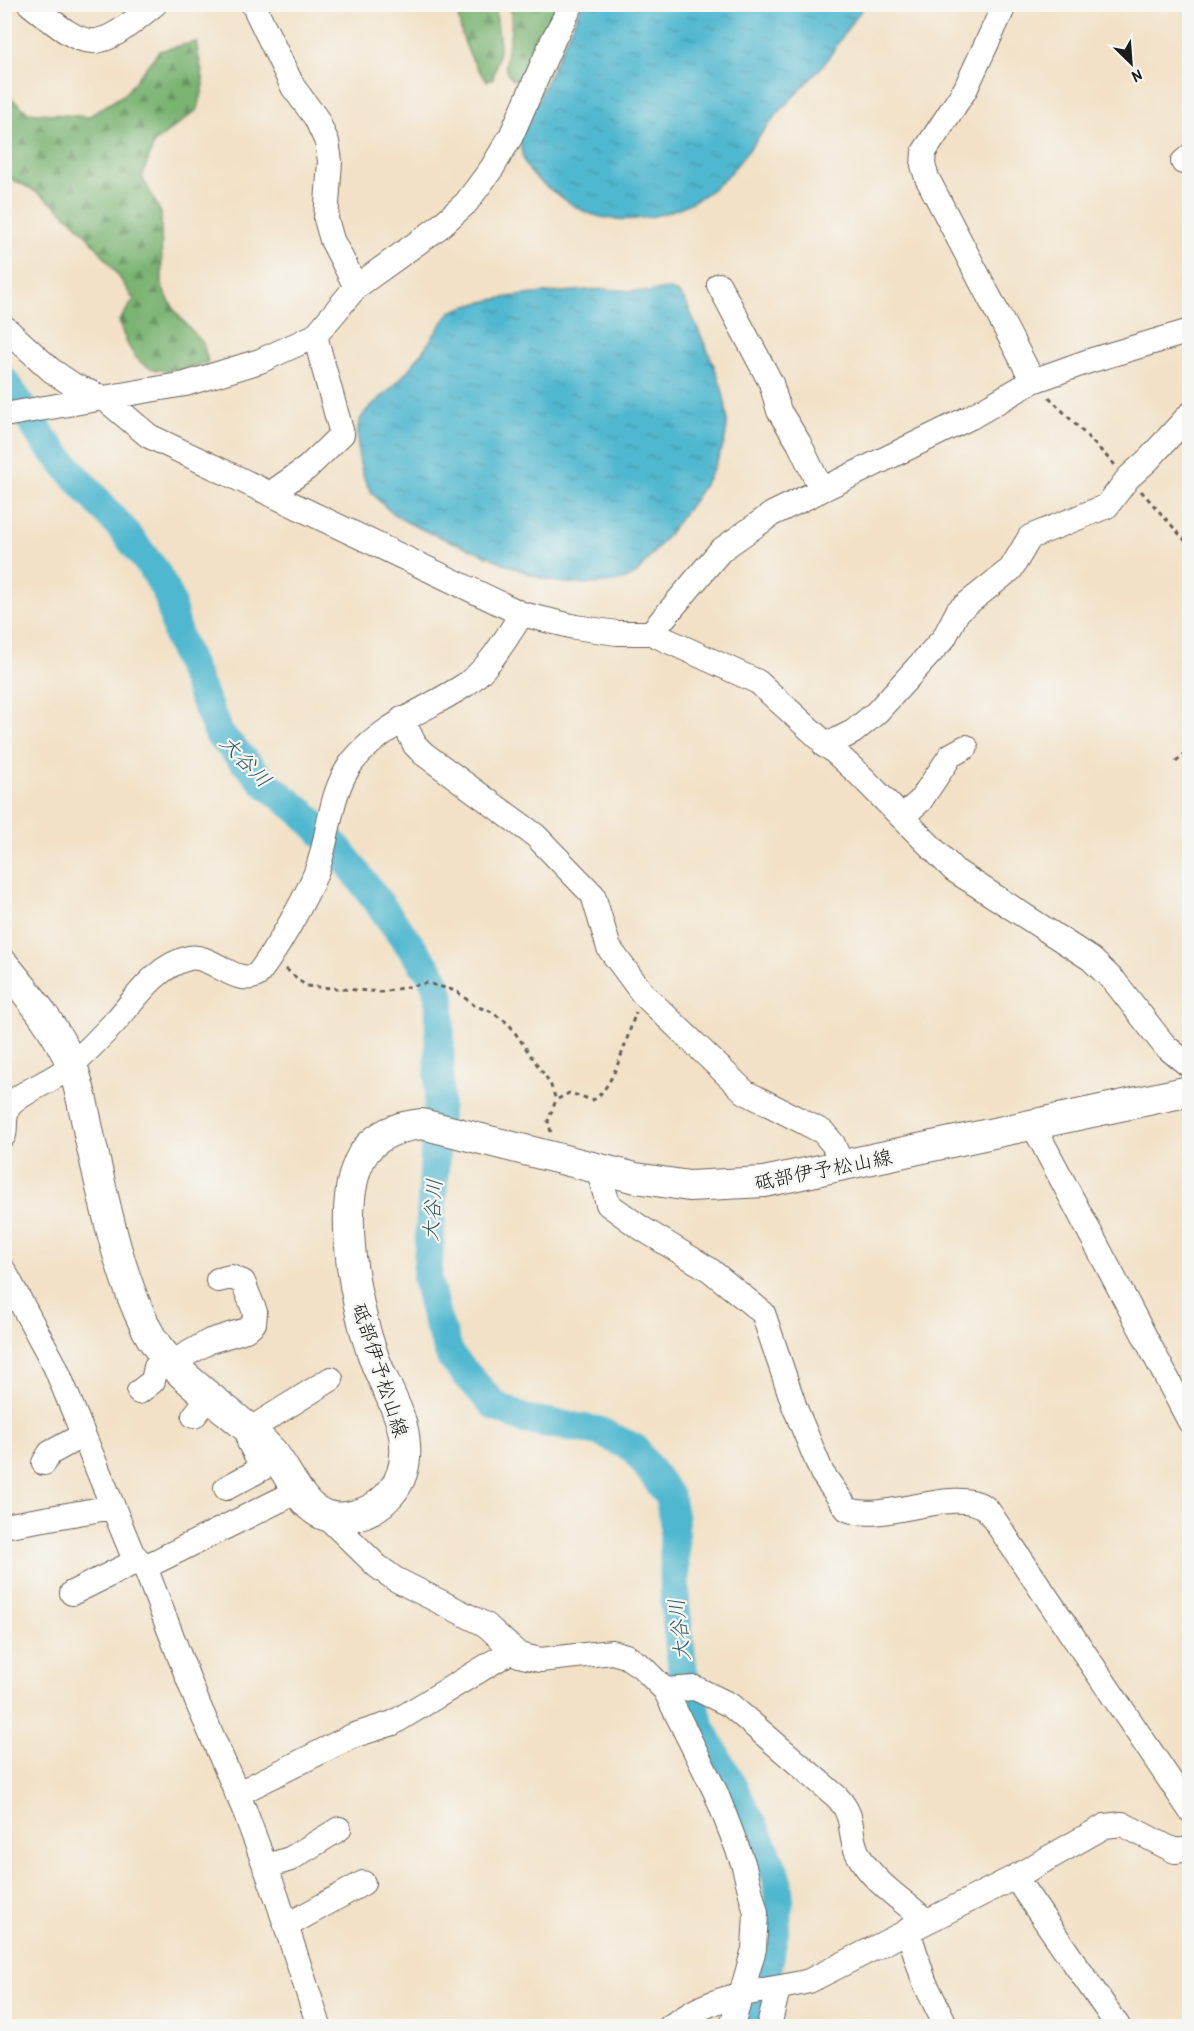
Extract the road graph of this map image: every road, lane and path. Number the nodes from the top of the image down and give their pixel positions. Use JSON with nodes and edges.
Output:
{"nodes":[{"id":1,"x":30,"y":4,"type":"edge"},
{"id":2,"x":155,"y":4,"type":"edge"},
{"id":3,"x":253,"y":4,"type":"edge"},
{"id":4,"x":572,"y":4,"type":"edge"},
{"id":5,"x":1005,"y":4,"type":"edge"},
{"id":6,"x":719,"y":285,"type":"dead end"},
{"id":7,"x":356,"y":287,"type":"junction"},
{"id":8,"x":4,"y":327,"type":"edge"},
{"id":9,"x":1190,"y":331,"type":"edge"},
{"id":10,"x":315,"y":336,"type":"junction"},
{"id":11,"x":1033,"y":381,"type":"junction"},
{"id":12,"x":105,"y":399,"type":"junction"},
{"id":13,"x":1190,"y":414,"type":"edge"},
{"id":14,"x":4,"y":415,"type":"edge"},
{"id":15,"x":1128,"y":478,"type":"junction"},
{"id":16,"x":821,"y":489,"type":"junction"},
{"id":17,"x":270,"y":494,"type":"junction"},
{"id":18,"x":1190,"y":546,"type":"edge"},
{"id":19,"x":522,"y":614,"type":"junction"},
{"id":20,"x":651,"y":633,"type":"junction"},
{"id":21,"x":402,"y":719,"type":"junction"},
{"id":22,"x":825,"y":746,"type":"junction"},
{"id":23,"x":966,"y":747,"type":"dead end"},
{"id":24,"x":1190,"y":749,"type":"edge"},
{"id":25,"x":1176,"y":762,"type":"dead end"},
{"id":26,"x":902,"y":817,"type":"junction"},
{"id":27,"x":275,"y":947,"type":"junction"},
{"id":28,"x":4,"y":966,"type":"edge"},
{"id":29,"x":643,"y":994,"type":"junction"},
{"id":30,"x":72,"y":1065,"type":"junction"},
{"id":31,"x":1190,"y":1066,"type":"edge"},
{"id":32,"x":1190,"y":1092,"type":"edge"},
{"id":33,"x":556,"y":1100,"type":"junction"},
{"id":34,"x":1033,"y":1125,"type":"junction"},
{"id":35,"x":4,"y":1135,"type":"edge"},
{"id":36,"x":559,"y":1158,"type":"junction"},
{"id":37,"x":842,"y":1166,"type":"junction"},
{"id":38,"x":598,"y":1169,"type":"junction"},
{"id":39,"x":4,"y":1271,"type":"edge"},
{"id":40,"x":218,"y":1280,"type":"dead end"},
{"id":41,"x":169,"y":1359,"type":"junction"},
{"id":42,"x":331,"y":1379,"type":"dead end"},
{"id":43,"x":139,"y":1392,"type":"dead end"},
{"id":44,"x":1190,"y":1422,"type":"edge"},
{"id":45,"x":253,"y":1433,"type":"junction"},
{"id":46,"x":83,"y":1435,"type":"junction"},
{"id":47,"x":44,"y":1463,"type":"dead end"},
{"id":48,"x":226,"y":1488,"type":"dead end"},
{"id":49,"x":298,"y":1491,"type":"junction"},
{"id":50,"x":113,"y":1507,"type":"junction"},
{"id":51,"x":327,"y":1517,"type":"junction"},
{"id":52,"x":4,"y":1526,"type":"edge"},
{"id":53,"x":142,"y":1563,"type":"junction"},
{"id":54,"x":72,"y":1593,"type":"dead end"},
{"id":55,"x":513,"y":1650,"type":"junction"},
{"id":56,"x":679,"y":1689,"type":"junction"},
{"id":57,"x":237,"y":1794,"type":"junction"},
{"id":58,"x":1190,"y":1810,"type":"edge"},
{"id":59,"x":339,"y":1829,"type":"dead end"},
{"id":60,"x":1190,"y":1849,"type":"edge"},
{"id":61,"x":266,"y":1867,"type":"junction"},
{"id":62,"x":1015,"y":1877,"type":"junction"},
{"id":63,"x":363,"y":1883,"type":"dead end"},
{"id":64,"x":286,"y":1926,"type":"junction"},
{"id":65,"x":917,"y":1926,"type":"junction"},
{"id":66,"x":778,"y":1989,"type":"junction"},
{"id":67,"x":740,"y":1994,"type":"junction"},
{"id":68,"x":319,"y":2026,"type":"edge"},
{"id":69,"x":671,"y":2026,"type":"edge"},
{"id":70,"x":732,"y":2026,"type":"edge"},
{"id":71,"x":769,"y":2026,"type":"edge"},
{"id":72,"x":946,"y":2026,"type":"edge"},
{"id":73,"x":1118,"y":2026,"type":"edge"}],
"edges":[{"from":1,"to":2,"type":"street"},
{"from":3,"to":7,"type":"street"},
{"from":4,"to":7,"type":"street"},
{"from":5,"to":11,"type":"street"},
{"from":6,"to":16,"type":"street"},
{"from":7,"to":10,"type":"street"},
{"from":8,"to":12,"type":"street"},
{"from":9,"to":11,"type":"street"},
{"from":10,"to":12,"type":"street"},
{"from":10,"to":17,"type":"street"},
{"from":11,"to":15,"type":"path"},
{"from":11,"to":16,"type":"street"},
{"from":12,"to":14,"type":"street"},
{"from":12,"to":17,"type":"street"},
{"from":13,"to":15,"type":"street"},
{"from":15,"to":18,"type":"path"},
{"from":15,"to":22,"type":"street"},
{"from":16,"to":20,"type":"street"},
{"from":17,"to":19,"type":"street"},
{"from":19,"to":20,"type":"street"},
{"from":19,"to":21,"type":"street"},
{"from":20,"to":22,"type":"street"},
{"from":21,"to":27,"type":"street"},
{"from":21,"to":29,"type":"street"},
{"from":22,"to":26,"type":"street"},
{"from":23,"to":26,"type":"street"},
{"from":24,"to":25,"type":"path"},
{"from":26,"to":31,"type":"street"},
{"from":27,"to":30,"type":"street"},
{"from":27,"to":33,"type":"path"},
{"from":28,"to":30,"type":"main road"},
{"from":29,"to":33,"type":"path"},
{"from":29,"to":37,"type":"street"},
{"from":30,"to":35,"type":"street"},
{"from":30,"to":41,"type":"main road"},
{"from":32,"to":34,"type":"main road","name":"砥部伊予松山線"},
{"from":33,"to":36,"type":"path"},
{"from":34,"to":37,"type":"main road","name":"砥部伊予松山線"},
{"from":34,"to":44,"type":"street"},
{"from":36,"to":38,"type":"main road","name":"砥部伊予松山線"},
{"from":36,"to":51,"type":"main road","name":"砥部伊予松山線"},
{"from":37,"to":38,"type":"main road","name":"砥部伊予松山線"},
{"from":38,"to":58,"type":"street"},
{"from":39,"to":46,"type":"street"},
{"from":40,"to":41,"type":"street"},
{"from":41,"to":43,"type":"street"},
{"from":41,"to":45,"type":"main road"},
{"from":42,"to":45,"type":"street"},
{"from":45,"to":48,"type":"street"},
{"from":45,"to":49,"type":"main road"},
{"from":46,"to":47,"type":"street"},
{"from":46,"to":50,"type":"street"},
{"from":49,"to":51,"type":"main road"},
{"from":49,"to":53,"type":"street"},
{"from":50,"to":52,"type":"street"},
{"from":50,"to":53,"type":"street"},
{"from":51,"to":55,"type":"street"},
{"from":53,"to":54,"type":"street"},
{"from":53,"to":57,"type":"street"},
{"from":55,"to":56,"type":"street"},
{"from":55,"to":57,"type":"street"},
{"from":56,"to":65,"type":"street"},
{"from":56,"to":67,"type":"street"},
{"from":57,"to":61,"type":"street"},
{"from":59,"to":61,"type":"street"},
{"from":60,"to":62,"type":"street"},
{"from":61,"to":64,"type":"street"},
{"from":62,"to":65,"type":"street"},
{"from":62,"to":73,"type":"street"},
{"from":63,"to":64,"type":"street"},
{"from":64,"to":68,"type":"street"},
{"from":65,"to":66,"type":"street"},
{"from":65,"to":72,"type":"street"},
{"from":66,"to":67,"type":"street"},
{"from":66,"to":71,"type":"street"},
{"from":67,"to":69,"type":"street"},
{"from":67,"to":70,"type":"street"}]}
